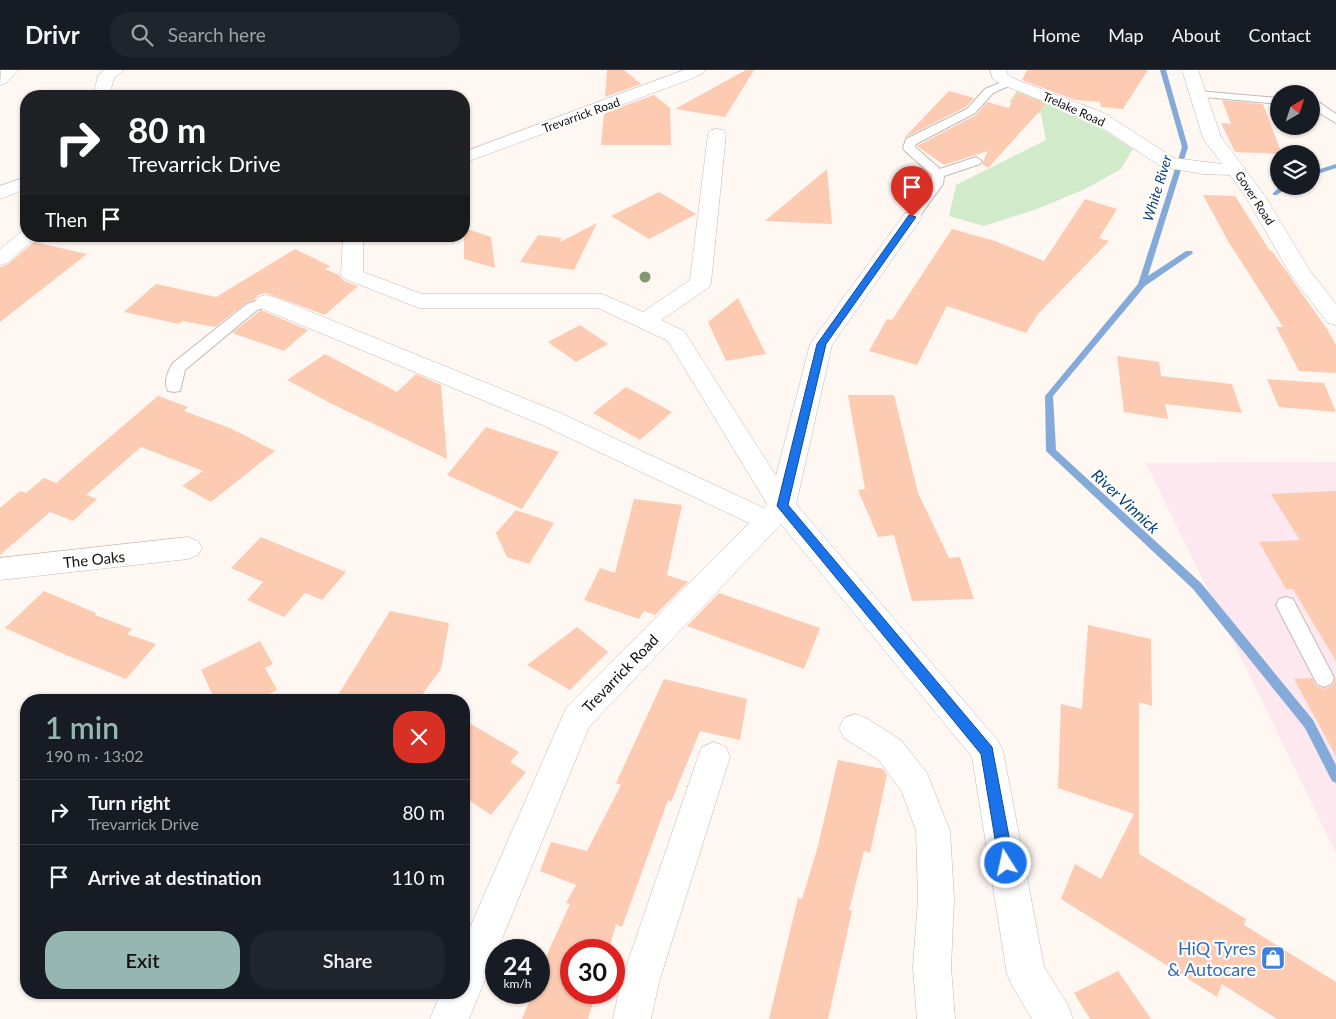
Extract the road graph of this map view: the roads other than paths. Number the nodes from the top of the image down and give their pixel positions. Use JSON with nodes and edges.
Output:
{"nodes":[{"id":1,"x":10,"y":70,"type":"edge"},
{"id":2,"x":116,"y":70,"type":"edge"},
{"id":3,"x":697,"y":70,"type":"edge"},
{"id":4,"x":1190,"y":70,"type":"edge"},
{"id":5,"x":1004,"y":76,"type":"edge"},
{"id":6,"x":0,"y":80,"type":"edge"},
{"id":7,"x":102,"y":90,"type":"edge"},
{"id":8,"x":1198,"y":94,"type":"junction"},
{"id":9,"x":1270,"y":100,"type":"edge"},
{"id":10,"x":1320,"y":107,"type":"edge"},
{"id":11,"x":1336,"y":119,"type":"edge"},
{"id":12,"x":717,"y":134,"type":"dead end"},
{"id":13,"x":470,"y":156,"type":"edge"},
{"id":14,"x":976,"y":161,"type":"dead end"},
{"id":15,"x":1237,"y":170,"type":"junction"},
{"id":16,"x":938,"y":174,"type":"junction"},
{"id":17,"x":20,"y":186,"type":"edge"},
{"id":18,"x":0,"y":193,"type":"edge"},
{"id":19,"x":912,"y":217,"type":"joint"},
{"id":20,"x":21,"y":242,"type":"edge"},
{"id":21,"x":353,"y":242,"type":"edge"},
{"id":22,"x":0,"y":259,"type":"edge"},
{"id":23,"x":266,"y":302,"type":"joint"},
{"id":24,"x":1336,"y":318,"type":"edge"},
{"id":25,"x":644,"y":321,"type":"junction"},
{"id":26,"x":174,"y":387,"type":"dead end"},
{"id":27,"x":775,"y":513,"type":"junction"},
{"id":28,"x":188,"y":548,"type":"dead end"},
{"id":29,"x":0,"y":570,"type":"edge"},
{"id":30,"x":1286,"y":605,"type":"dead end"},
{"id":31,"x":1324,"y":678,"type":"dead end"},
{"id":32,"x":855,"y":728,"type":"dead end"},
{"id":33,"x":714,"y":757,"type":"dead end"},
{"id":34,"x":470,"y":971,"type":"edge"},
{"id":35,"x":457,"y":999,"type":"edge"},
{"id":36,"x":449,"y":1019,"type":"edge"},
{"id":37,"x":632,"y":1019,"type":"edge"},
{"id":38,"x":936,"y":1019,"type":"edge"},
{"id":39,"x":1054,"y":1019,"type":"edge"}],
"edges":[{"from":1,"to":6,"type":"street"},
{"from":2,"to":7,"type":"street"},
{"from":3,"to":13,"type":"street","name":"Trevarrick Road"},
{"from":4,"to":8,"type":"street","name":"Gover Road"},
{"from":5,"to":15,"type":"street","name":"Trelake Road"},
{"from":5,"to":16,"type":"lane"},
{"from":8,"to":9,"type":"lane"},
{"from":8,"to":15,"type":"street","name":"Gover Road"},
{"from":10,"to":11,"type":"lane"},
{"from":12,"to":25,"type":"street"},
{"from":14,"to":16,"type":"lane"},
{"from":15,"to":24,"type":"street","name":"Gover Road"},
{"from":16,"to":19,"type":"lane"},
{"from":17,"to":18,"type":"street"},
{"from":19,"to":27,"type":"street"},
{"from":20,"to":22,"type":"street"},
{"from":21,"to":25,"type":"street"},
{"from":23,"to":26,"type":"lane"},
{"from":23,"to":27,"type":"street"},
{"from":25,"to":27,"type":"street"},
{"from":27,"to":34,"type":"street","name":"Trevarrick Road"},
{"from":27,"to":39,"type":"street"},
{"from":28,"to":29,"type":"street","name":"The Oaks"},
{"from":30,"to":31,"type":"lane"},
{"from":32,"to":38,"type":"street"},
{"from":33,"to":37,"type":"street"},
{"from":35,"to":36,"type":"street"}]}
